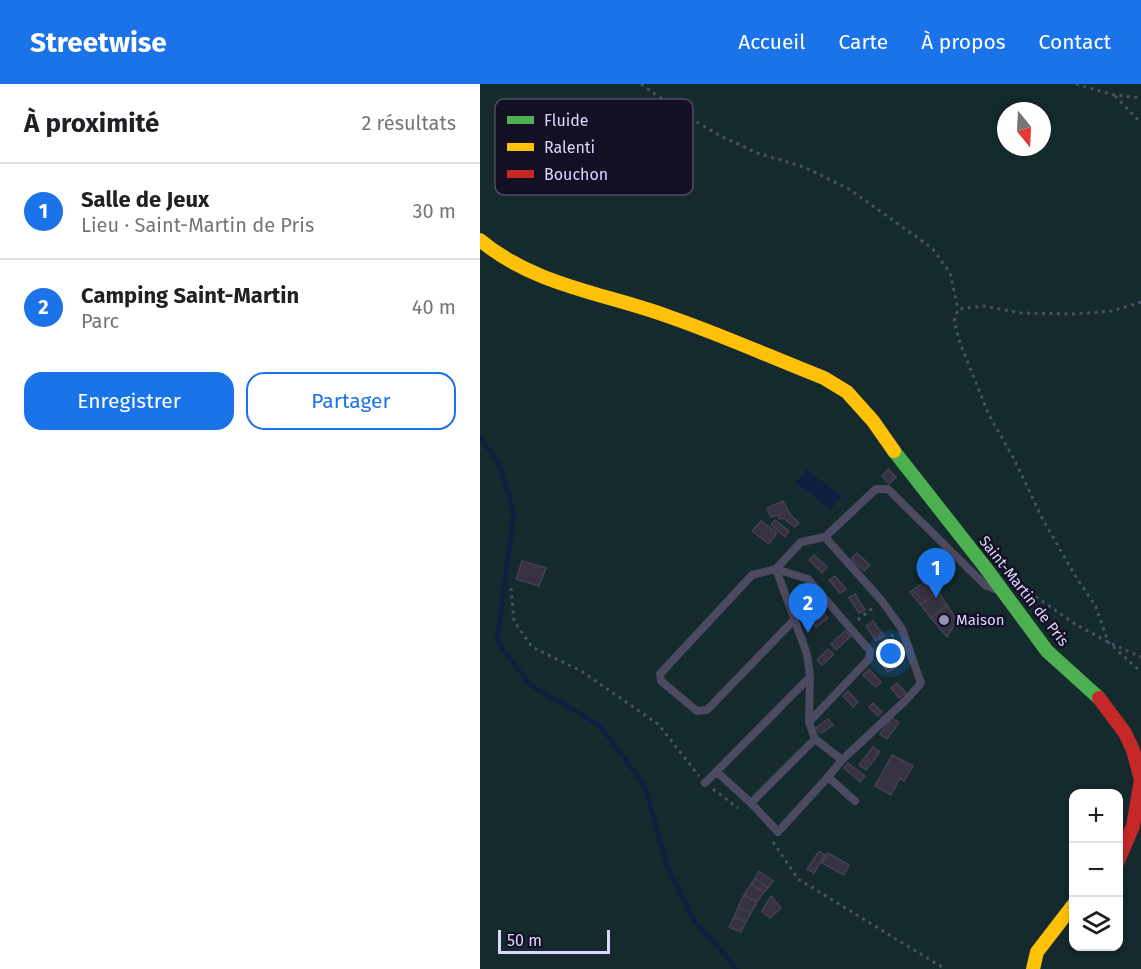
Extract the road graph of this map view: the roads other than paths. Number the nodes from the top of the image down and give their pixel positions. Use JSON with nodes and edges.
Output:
{"nodes":[{"id":1,"x":480,"y":240,"type":"edge"},
{"id":2,"x":825,"y":537,"type":"junction"},
{"id":3,"x":776,"y":569,"type":"junction"},
{"id":4,"x":1005,"y":595,"type":"junction"},
{"id":5,"x":794,"y":620,"type":"junction"},
{"id":6,"x":810,"y":677,"type":"junction"},
{"id":7,"x":809,"y":722,"type":"junction"},
{"id":8,"x":815,"y":739,"type":"junction"},
{"id":9,"x":842,"y":760,"type":"junction"},
{"id":10,"x":717,"y":772,"type":"junction"},
{"id":11,"x":828,"y":777,"type":"junction"},
{"id":12,"x":705,"y":783,"type":"road end"},
{"id":13,"x":855,"y":801,"type":"dead end"},
{"id":14,"x":751,"y":803,"type":"junction"},
{"id":15,"x":1123,"y":851,"type":"edge"},
{"id":16,"x":1069,"y":910,"type":"edge"},
{"id":17,"x":1033,"y":969,"type":"edge"}],
"edges":[{"from":1,"to":4,"type":"street","name":"Saint-Martin de Pris"},
{"from":2,"to":3,"type":"lane"},
{"from":2,"to":4,"type":"lane"},
{"from":2,"to":9,"type":"lane"},
{"from":3,"to":5,"type":"lane"},
{"from":3,"to":5,"type":"lane"},
{"from":3,"to":7,"type":"lane"},
{"from":4,"to":15,"type":"street","name":"Saint-Martin de Pris"},
{"from":5,"to":6,"type":"lane"},
{"from":6,"to":7,"type":"lane"},
{"from":6,"to":10,"type":"lane"},
{"from":7,"to":8,"type":"lane"},
{"from":8,"to":9,"type":"lane"},
{"from":8,"to":14,"type":"lane"},
{"from":9,"to":11,"type":"lane"},
{"from":10,"to":12,"type":"lane"},
{"from":10,"to":14,"type":"lane"},
{"from":11,"to":13,"type":"lane"},
{"from":11,"to":14,"type":"lane"},
{"from":16,"to":17,"type":"street"}]}
